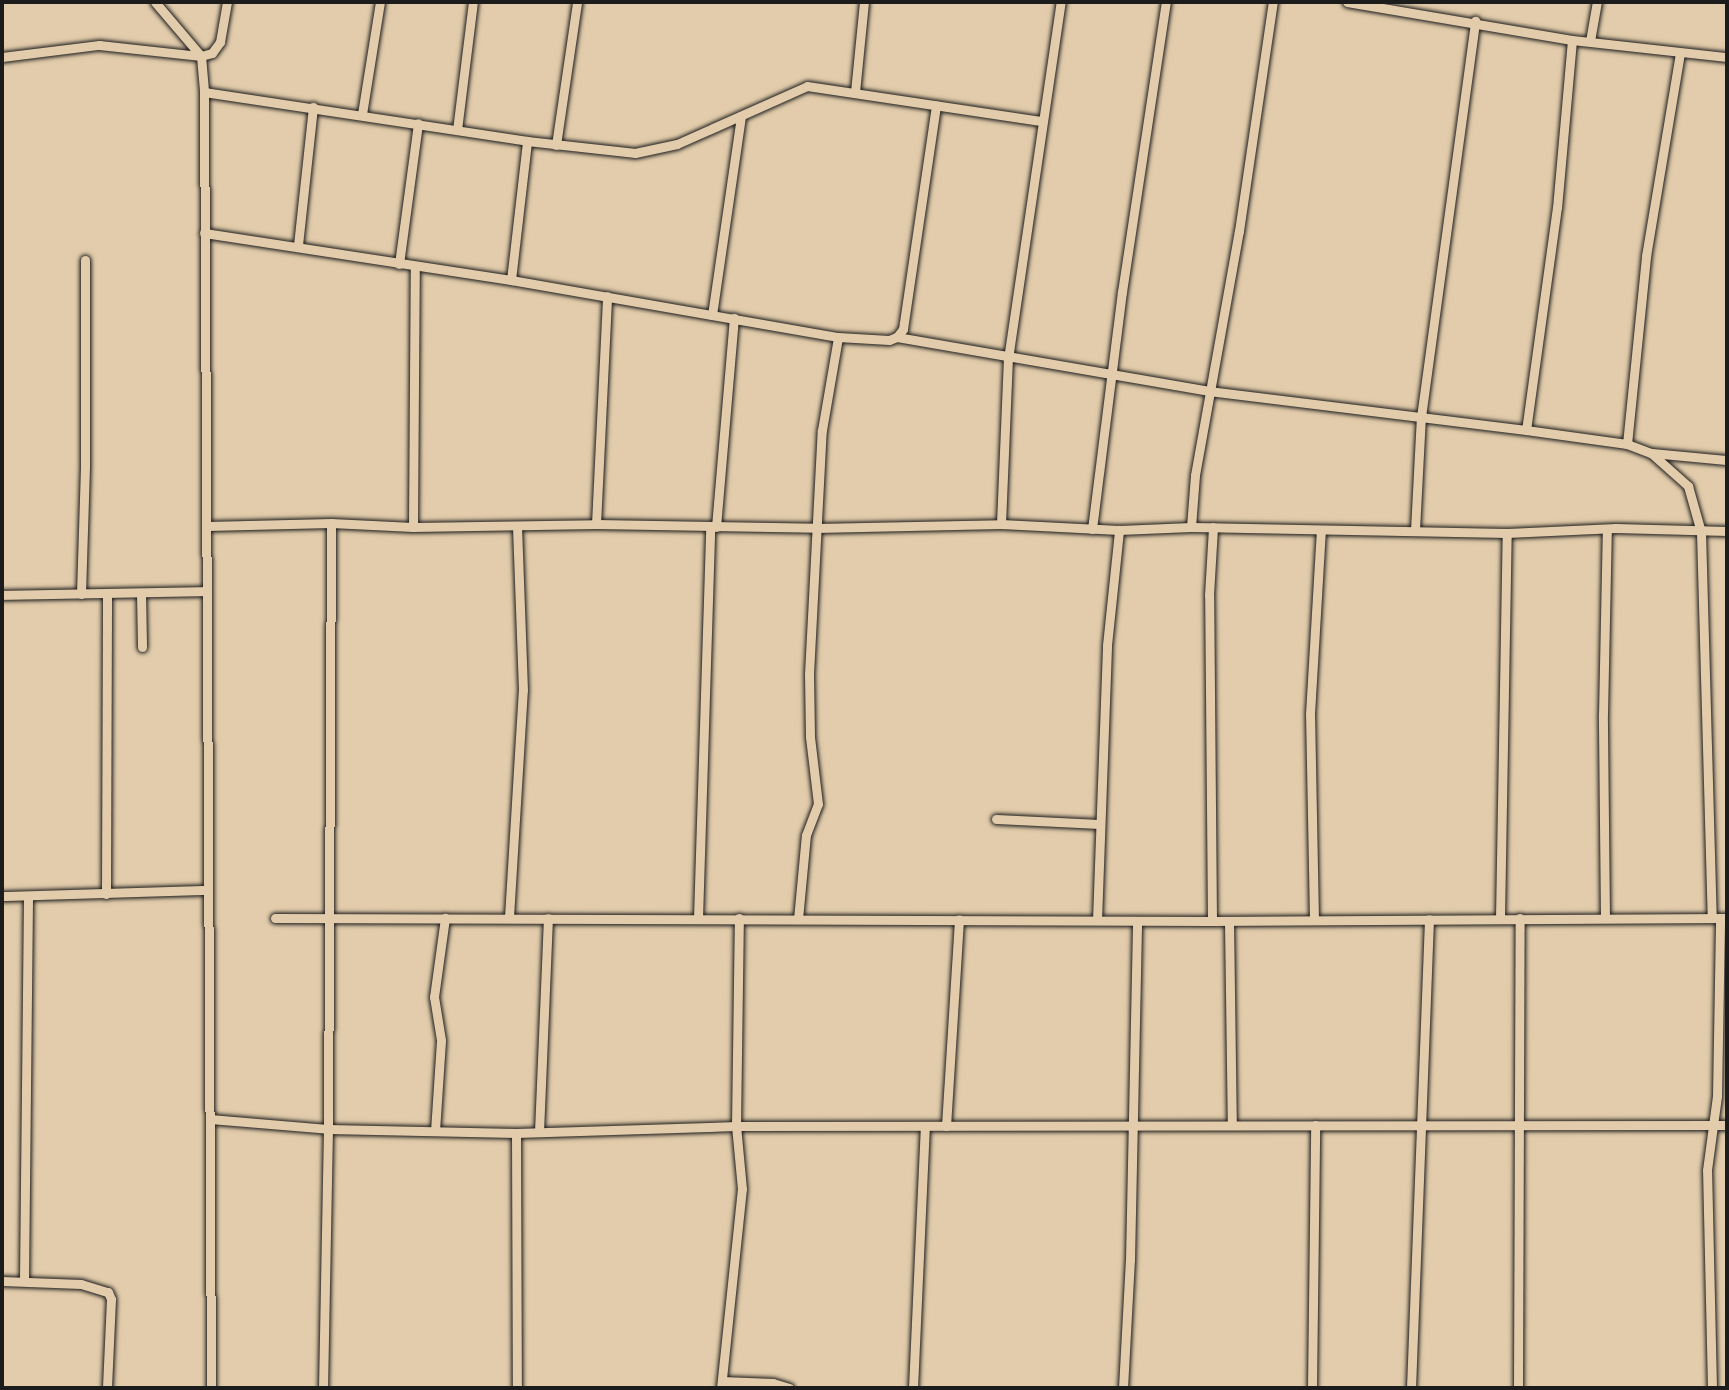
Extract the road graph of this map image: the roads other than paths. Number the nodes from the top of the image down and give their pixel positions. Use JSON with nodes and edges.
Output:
{"nodes":[{"id":1,"x":155,"y":2,"type":"edge"},
{"id":2,"x":227,"y":2,"type":"edge"},
{"id":3,"x":380,"y":2,"type":"edge"},
{"id":4,"x":473,"y":2,"type":"edge"},
{"id":5,"x":577,"y":2,"type":"edge"},
{"id":6,"x":864,"y":2,"type":"edge"},
{"id":7,"x":1061,"y":2,"type":"edge"},
{"id":8,"x":1166,"y":2,"type":"edge"},
{"id":9,"x":1273,"y":2,"type":"edge"},
{"id":10,"x":1347,"y":2,"type":"edge"},
{"id":11,"x":1597,"y":2,"type":"edge"},
{"id":12,"x":1401,"y":7,"type":"edge"},
{"id":13,"x":1475,"y":21,"type":"junction"},
{"id":14,"x":1572,"y":40,"type":"junction"},
{"id":15,"x":1590,"y":41,"type":"junction"},
{"id":16,"x":1680,"y":53,"type":"junction"},
{"id":17,"x":201,"y":56,"type":"junction"},
{"id":18,"x":2,"y":57,"type":"edge"},
{"id":19,"x":1727,"y":57,"type":"edge"},
{"id":20,"x":204,"y":92,"type":"junction"},
{"id":21,"x":855,"y":92,"type":"junction"},
{"id":22,"x":936,"y":105,"type":"junction"},
{"id":23,"x":313,"y":107,"type":"junction"},
{"id":24,"x":362,"y":114,"type":"junction"},
{"id":25,"x":741,"y":117,"type":"junction"},
{"id":26,"x":1042,"y":121,"type":"junction"},
{"id":27,"x":418,"y":123,"type":"junction"},
{"id":28,"x":457,"y":130,"type":"junction"},
{"id":29,"x":527,"y":141,"type":"junction"},
{"id":30,"x":556,"y":145,"type":"junction"},
{"id":31,"x":204,"y":233,"type":"junction"},
{"id":32,"x":298,"y":245,"type":"junction"},
{"id":33,"x":85,"y":260,"type":"dead end"},
{"id":34,"x":399,"y":264,"type":"junction"},
{"id":35,"x":415,"y":267,"type":"junction"},
{"id":36,"x":511,"y":280,"type":"junction"},
{"id":37,"x":607,"y":296,"type":"junction"},
{"id":38,"x":712,"y":315,"type":"junction"},
{"id":39,"x":734,"y":318,"type":"junction"},
{"id":40,"x":838,"y":337,"type":"junction"},
{"id":41,"x":897,"y":337,"type":"junction"},
{"id":42,"x":1008,"y":359,"type":"junction"},
{"id":43,"x":1113,"y":373,"type":"junction"},
{"id":44,"x":1209,"y":391,"type":"junction"},
{"id":45,"x":1421,"y":417,"type":"junction"},
{"id":46,"x":1526,"y":430,"type":"junction"},
{"id":47,"x":1627,"y":444,"type":"junction"},
{"id":48,"x":1651,"y":453,"type":"junction"},
{"id":49,"x":1727,"y":460,"type":"edge"},
{"id":50,"x":331,"y":523,"type":"junction"},
{"id":51,"x":596,"y":524,"type":"junction"},
{"id":52,"x":1001,"y":524,"type":"junction"},
{"id":53,"x":207,"y":526,"type":"junction"},
{"id":54,"x":517,"y":526,"type":"junction"},
{"id":55,"x":413,"y":527,"type":"junction"},
{"id":56,"x":713,"y":527,"type":"junction"},
{"id":57,"x":1191,"y":527,"type":"junction"},
{"id":58,"x":1213,"y":527,"type":"junction"},
{"id":59,"x":816,"y":528,"type":"junction"},
{"id":60,"x":1092,"y":529,"type":"junction"},
{"id":61,"x":1607,"y":529,"type":"junction"},
{"id":62,"x":1119,"y":530,"type":"junction"},
{"id":63,"x":1321,"y":530,"type":"junction"},
{"id":64,"x":1415,"y":530,"type":"junction"},
{"id":65,"x":1727,"y":531,"type":"edge"},
{"id":66,"x":1701,"y":532,"type":"junction"},
{"id":67,"x":1507,"y":533,"type":"junction"},
{"id":68,"x":207,"y":591,"type":"junction"},
{"id":69,"x":107,"y":593,"type":"junction"},
{"id":70,"x":141,"y":593,"type":"junction"},
{"id":71,"x":81,"y":594,"type":"junction"},
{"id":72,"x":2,"y":595,"type":"edge"},
{"id":73,"x":142,"y":647,"type":"dead end"},
{"id":74,"x":996,"y":819,"type":"dead end"},
{"id":75,"x":1100,"y":824,"type":"junction"},
{"id":76,"x":206,"y":890,"type":"junction"},
{"id":77,"x":106,"y":894,"type":"junction"},
{"id":78,"x":2,"y":896,"type":"edge"},
{"id":79,"x":28,"y":896,"type":"junction"},
{"id":80,"x":509,"y":917,"type":"junction"},
{"id":81,"x":275,"y":918,"type":"dead end"},
{"id":82,"x":445,"y":918,"type":"junction"},
{"id":83,"x":548,"y":918,"type":"junction"},
{"id":84,"x":698,"y":918,"type":"junction"},
{"id":85,"x":739,"y":918,"type":"junction"},
{"id":86,"x":1500,"y":918,"type":"junction"},
{"id":87,"x":1520,"y":918,"type":"junction"},
{"id":88,"x":1605,"y":918,"type":"junction"},
{"id":89,"x":1720,"y":918,"type":"edge"},
{"id":90,"x":329,"y":919,"type":"junction"},
{"id":91,"x":798,"y":919,"type":"junction"},
{"id":92,"x":959,"y":919,"type":"junction"},
{"id":93,"x":1429,"y":919,"type":"junction"},
{"id":94,"x":1097,"y":920,"type":"junction"},
{"id":95,"x":1314,"y":920,"type":"junction"},
{"id":96,"x":1137,"y":921,"type":"junction"},
{"id":97,"x":1212,"y":921,"type":"junction"},
{"id":98,"x":1229,"y":921,"type":"junction"},
{"id":99,"x":210,"y":1119,"type":"junction"},
{"id":100,"x":1517,"y":1124,"type":"junction"},
{"id":101,"x":1232,"y":1125,"type":"junction"},
{"id":102,"x":1315,"y":1125,"type":"junction"},
{"id":103,"x":1421,"y":1125,"type":"junction"},
{"id":104,"x":1727,"y":1125,"type":"edge"},
{"id":105,"x":736,"y":1126,"type":"junction"},
{"id":106,"x":925,"y":1126,"type":"junction"},
{"id":107,"x":946,"y":1126,"type":"junction"},
{"id":108,"x":1712,"y":1126,"type":"junction"},
{"id":109,"x":1132,"y":1127,"type":"junction"},
{"id":110,"x":328,"y":1129,"type":"junction"},
{"id":111,"x":435,"y":1131,"type":"junction"},
{"id":112,"x":539,"y":1132,"type":"junction"},
{"id":113,"x":516,"y":1133,"type":"junction"},
{"id":114,"x":24,"y":1280,"type":"junction"},
{"id":115,"x":2,"y":1281,"type":"edge"},
{"id":116,"x":722,"y":1384,"type":"edge"},
{"id":117,"x":107,"y":1388,"type":"edge"},
{"id":118,"x":211,"y":1388,"type":"edge"},
{"id":119,"x":323,"y":1388,"type":"edge"},
{"id":120,"x":517,"y":1388,"type":"edge"},
{"id":121,"x":789,"y":1388,"type":"edge"},
{"id":122,"x":913,"y":1388,"type":"edge"},
{"id":123,"x":1123,"y":1388,"type":"edge"},
{"id":124,"x":1312,"y":1388,"type":"edge"},
{"id":125,"x":1411,"y":1388,"type":"edge"},
{"id":126,"x":1518,"y":1388,"type":"edge"},
{"id":127,"x":1712,"y":1388,"type":"edge"}],
"edges":[{"from":1,"to":17,"type":"street"},
{"from":2,"to":17,"type":"street"},
{"from":3,"to":24,"type":"street"},
{"from":4,"to":28,"type":"street"},
{"from":5,"to":30,"type":"street"},
{"from":6,"to":21,"type":"street"},
{"from":7,"to":26,"type":"street"},
{"from":8,"to":43,"type":"street"},
{"from":9,"to":44,"type":"street"},
{"from":10,"to":12,"type":"street"},
{"from":11,"to":15,"type":"street"},
{"from":12,"to":13,"type":"street"},
{"from":13,"to":14,"type":"street"},
{"from":13,"to":45,"type":"street"},
{"from":14,"to":15,"type":"street"},
{"from":14,"to":46,"type":"street"},
{"from":15,"to":16,"type":"street"},
{"from":16,"to":19,"type":"street"},
{"from":16,"to":47,"type":"street"},
{"from":17,"to":18,"type":"street"},
{"from":17,"to":20,"type":"street"},
{"from":20,"to":23,"type":"street"},
{"from":20,"to":31,"type":"street"},
{"from":21,"to":22,"type":"street"},
{"from":21,"to":25,"type":"street"},
{"from":22,"to":26,"type":"street"},
{"from":22,"to":41,"type":"street"},
{"from":23,"to":24,"type":"street"},
{"from":23,"to":32,"type":"street"},
{"from":24,"to":27,"type":"street"},
{"from":25,"to":30,"type":"street"},
{"from":25,"to":38,"type":"street"},
{"from":26,"to":42,"type":"street"},
{"from":27,"to":28,"type":"street"},
{"from":27,"to":34,"type":"street"},
{"from":28,"to":29,"type":"street"},
{"from":29,"to":30,"type":"street"},
{"from":29,"to":36,"type":"street"},
{"from":31,"to":32,"type":"street"},
{"from":31,"to":53,"type":"street"},
{"from":32,"to":34,"type":"street"},
{"from":33,"to":71,"type":"street"},
{"from":34,"to":35,"type":"street"},
{"from":35,"to":36,"type":"street"},
{"from":35,"to":55,"type":"street"},
{"from":36,"to":37,"type":"street"},
{"from":37,"to":38,"type":"street"},
{"from":37,"to":51,"type":"street"},
{"from":38,"to":39,"type":"street"},
{"from":39,"to":40,"type":"street"},
{"from":39,"to":56,"type":"street"},
{"from":40,"to":41,"type":"street"},
{"from":40,"to":59,"type":"street"},
{"from":41,"to":42,"type":"street"},
{"from":42,"to":43,"type":"street"},
{"from":42,"to":52,"type":"street"},
{"from":43,"to":44,"type":"street"},
{"from":43,"to":60,"type":"street"},
{"from":44,"to":45,"type":"street"},
{"from":44,"to":57,"type":"street"},
{"from":45,"to":46,"type":"street"},
{"from":45,"to":64,"type":"street"},
{"from":46,"to":47,"type":"street"},
{"from":47,"to":48,"type":"street"},
{"from":48,"to":49,"type":"street"},
{"from":48,"to":66,"type":"street"},
{"from":50,"to":53,"type":"street"},
{"from":50,"to":55,"type":"street"},
{"from":50,"to":90,"type":"street"},
{"from":51,"to":54,"type":"street"},
{"from":51,"to":56,"type":"street"},
{"from":52,"to":59,"type":"street"},
{"from":52,"to":60,"type":"street"},
{"from":53,"to":68,"type":"street"},
{"from":54,"to":55,"type":"street"},
{"from":54,"to":80,"type":"street"},
{"from":56,"to":59,"type":"street"},
{"from":56,"to":84,"type":"street"},
{"from":57,"to":58,"type":"street"},
{"from":57,"to":62,"type":"street"},
{"from":58,"to":63,"type":"street"},
{"from":58,"to":97,"type":"street"},
{"from":59,"to":91,"type":"street"},
{"from":60,"to":62,"type":"street"},
{"from":61,"to":66,"type":"street"},
{"from":61,"to":67,"type":"street"},
{"from":61,"to":88,"type":"street"},
{"from":62,"to":75,"type":"street"},
{"from":63,"to":64,"type":"street"},
{"from":63,"to":95,"type":"street"},
{"from":64,"to":67,"type":"street"},
{"from":65,"to":66,"type":"street"},
{"from":66,"to":89,"type":"street"},
{"from":67,"to":86,"type":"street"},
{"from":68,"to":70,"type":"street"},
{"from":68,"to":76,"type":"street"},
{"from":69,"to":70,"type":"street"},
{"from":69,"to":71,"type":"street"},
{"from":69,"to":77,"type":"street"},
{"from":70,"to":73,"type":"street"},
{"from":71,"to":72,"type":"street"},
{"from":74,"to":75,"type":"street"},
{"from":75,"to":94,"type":"street"},
{"from":76,"to":77,"type":"street"},
{"from":76,"to":99,"type":"street"},
{"from":77,"to":79,"type":"street"},
{"from":78,"to":79,"type":"street"},
{"from":79,"to":114,"type":"street"},
{"from":80,"to":82,"type":"street"},
{"from":80,"to":83,"type":"street"},
{"from":81,"to":90,"type":"street"},
{"from":82,"to":90,"type":"street"},
{"from":82,"to":111,"type":"street"},
{"from":83,"to":84,"type":"street"},
{"from":83,"to":112,"type":"street"},
{"from":84,"to":85,"type":"street"},
{"from":85,"to":91,"type":"street"},
{"from":85,"to":105,"type":"street"},
{"from":86,"to":87,"type":"street"},
{"from":86,"to":93,"type":"street"},
{"from":87,"to":88,"type":"street"},
{"from":87,"to":100,"type":"street"},
{"from":88,"to":89,"type":"street"},
{"from":89,"to":108,"type":"street"},
{"from":90,"to":110,"type":"street"},
{"from":91,"to":92,"type":"street"},
{"from":92,"to":94,"type":"street"},
{"from":92,"to":107,"type":"street"},
{"from":93,"to":95,"type":"street"},
{"from":93,"to":103,"type":"street"},
{"from":94,"to":96,"type":"street"},
{"from":95,"to":98,"type":"street"},
{"from":96,"to":97,"type":"street"},
{"from":96,"to":109,"type":"street"},
{"from":97,"to":98,"type":"street"},
{"from":98,"to":101,"type":"street"},
{"from":99,"to":110,"type":"street"},
{"from":99,"to":118,"type":"street"},
{"from":100,"to":103,"type":"street"},
{"from":100,"to":108,"type":"street"},
{"from":100,"to":126,"type":"street"},
{"from":101,"to":102,"type":"street"},
{"from":101,"to":109,"type":"street"},
{"from":102,"to":103,"type":"street"},
{"from":102,"to":124,"type":"street"},
{"from":103,"to":125,"type":"street"},
{"from":104,"to":108,"type":"street"},
{"from":105,"to":106,"type":"street"},
{"from":105,"to":112,"type":"street"},
{"from":105,"to":116,"type":"street"},
{"from":106,"to":107,"type":"street"},
{"from":106,"to":122,"type":"street"},
{"from":107,"to":109,"type":"street"},
{"from":108,"to":127,"type":"street"},
{"from":109,"to":123,"type":"street"},
{"from":110,"to":111,"type":"street"},
{"from":110,"to":119,"type":"street"},
{"from":111,"to":113,"type":"street"},
{"from":112,"to":113,"type":"street"},
{"from":113,"to":120,"type":"street"},
{"from":114,"to":115,"type":"street"},
{"from":114,"to":117,"type":"street"},
{"from":116,"to":121,"type":"street"}]}
